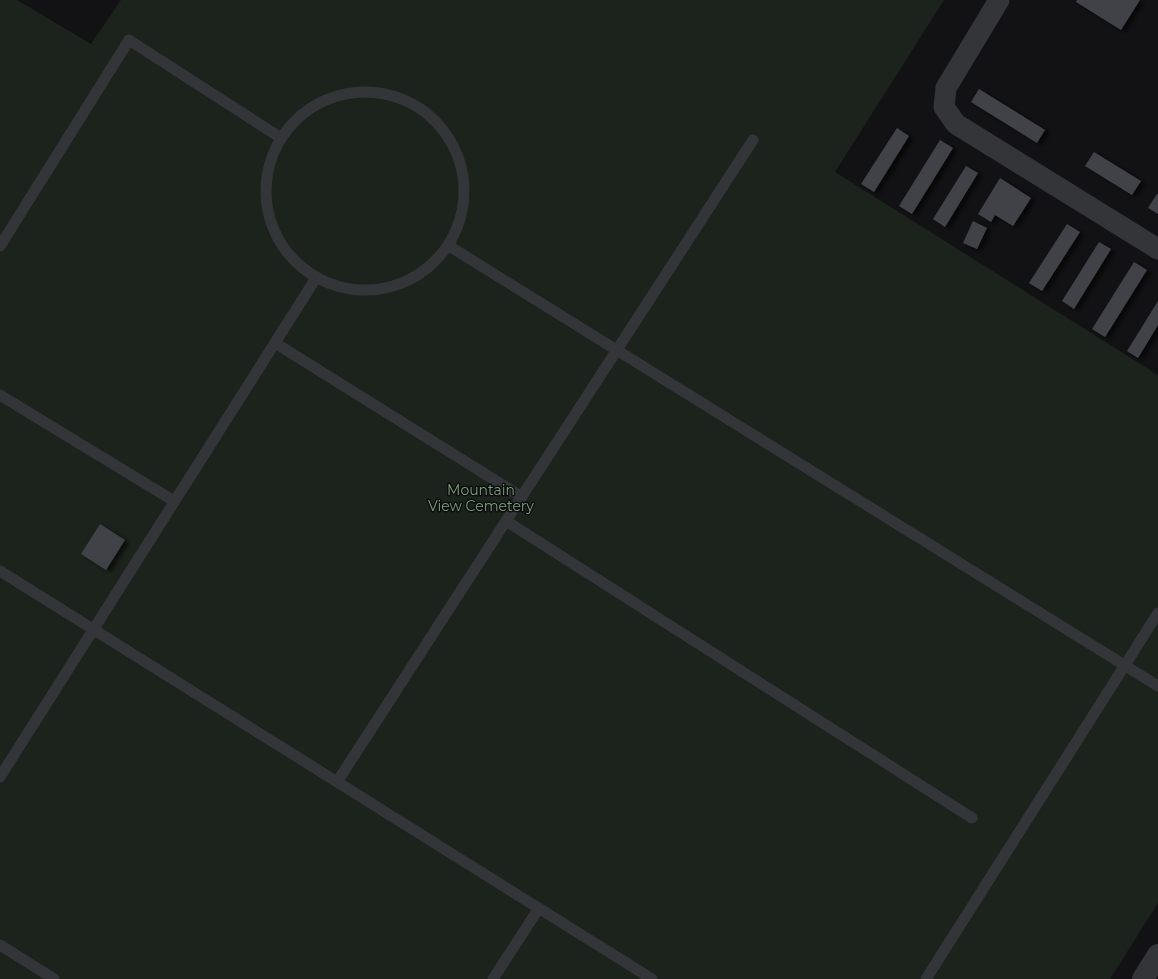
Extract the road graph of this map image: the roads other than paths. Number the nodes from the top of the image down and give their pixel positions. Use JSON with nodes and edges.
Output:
{"nodes":[{"id":1,"x":999,"y":0,"type":"edge"},
{"id":2,"x":281,"y":138,"type":"junction"},
{"id":3,"x":754,"y":140,"type":"dead end"},
{"id":4,"x":0,"y":246,"type":"edge"},
{"id":5,"x":449,"y":246,"type":"junction"},
{"id":6,"x":1158,"y":249,"type":"edge"},
{"id":7,"x":316,"y":278,"type":"junction"},
{"id":8,"x":275,"y":343,"type":"junction"},
{"id":9,"x":617,"y":350,"type":"junction"},
{"id":10,"x":0,"y":395,"type":"edge"},
{"id":11,"x":522,"y":497,"type":"junction"},
{"id":12,"x":174,"y":501,"type":"junction"},
{"id":13,"x":506,"y":521,"type":"junction"},
{"id":14,"x":0,"y":571,"type":"edge"},
{"id":15,"x":1158,"y":613,"type":"edge"},
{"id":16,"x":94,"y":629,"type":"junction"},
{"id":17,"x":1125,"y":666,"type":"junction"},
{"id":18,"x":1158,"y":686,"type":"edge"},
{"id":19,"x":0,"y":777,"type":"edge"},
{"id":20,"x":337,"y":782,"type":"junction"},
{"id":21,"x":972,"y":818,"type":"dead end"},
{"id":22,"x":539,"y":908,"type":"junction"},
{"id":23,"x":0,"y":945,"type":"edge"},
{"id":24,"x":1158,"y":955,"type":"edge"},
{"id":25,"x":54,"y":979,"type":"edge"},
{"id":26,"x":493,"y":979,"type":"edge"},
{"id":27,"x":652,"y":979,"type":"edge"},
{"id":28,"x":926,"y":979,"type":"edge"},
{"id":29,"x":1143,"y":979,"type":"edge"}],
"edges":[{"from":1,"to":6,"type":"street"},
{"from":2,"to":4,"type":"lane"},
{"from":2,"to":5,"type":"lane"},
{"from":2,"to":7,"type":"lane"},
{"from":3,"to":9,"type":"lane"},
{"from":5,"to":7,"type":"lane"},
{"from":5,"to":9,"type":"lane"},
{"from":7,"to":8,"type":"lane"},
{"from":8,"to":11,"type":"lane"},
{"from":8,"to":12,"type":"lane"},
{"from":9,"to":11,"type":"lane"},
{"from":9,"to":17,"type":"lane"},
{"from":10,"to":12,"type":"lane"},
{"from":11,"to":13,"type":"lane"},
{"from":12,"to":16,"type":"lane"},
{"from":13,"to":20,"type":"lane"},
{"from":13,"to":21,"type":"lane"},
{"from":14,"to":16,"type":"lane"},
{"from":15,"to":17,"type":"lane"},
{"from":16,"to":19,"type":"lane"},
{"from":16,"to":20,"type":"lane"},
{"from":17,"to":18,"type":"lane"},
{"from":17,"to":28,"type":"lane"},
{"from":20,"to":22,"type":"lane"},
{"from":22,"to":26,"type":"lane"},
{"from":22,"to":27,"type":"lane"},
{"from":23,"to":25,"type":"lane"},
{"from":24,"to":29,"type":"street"}]}
